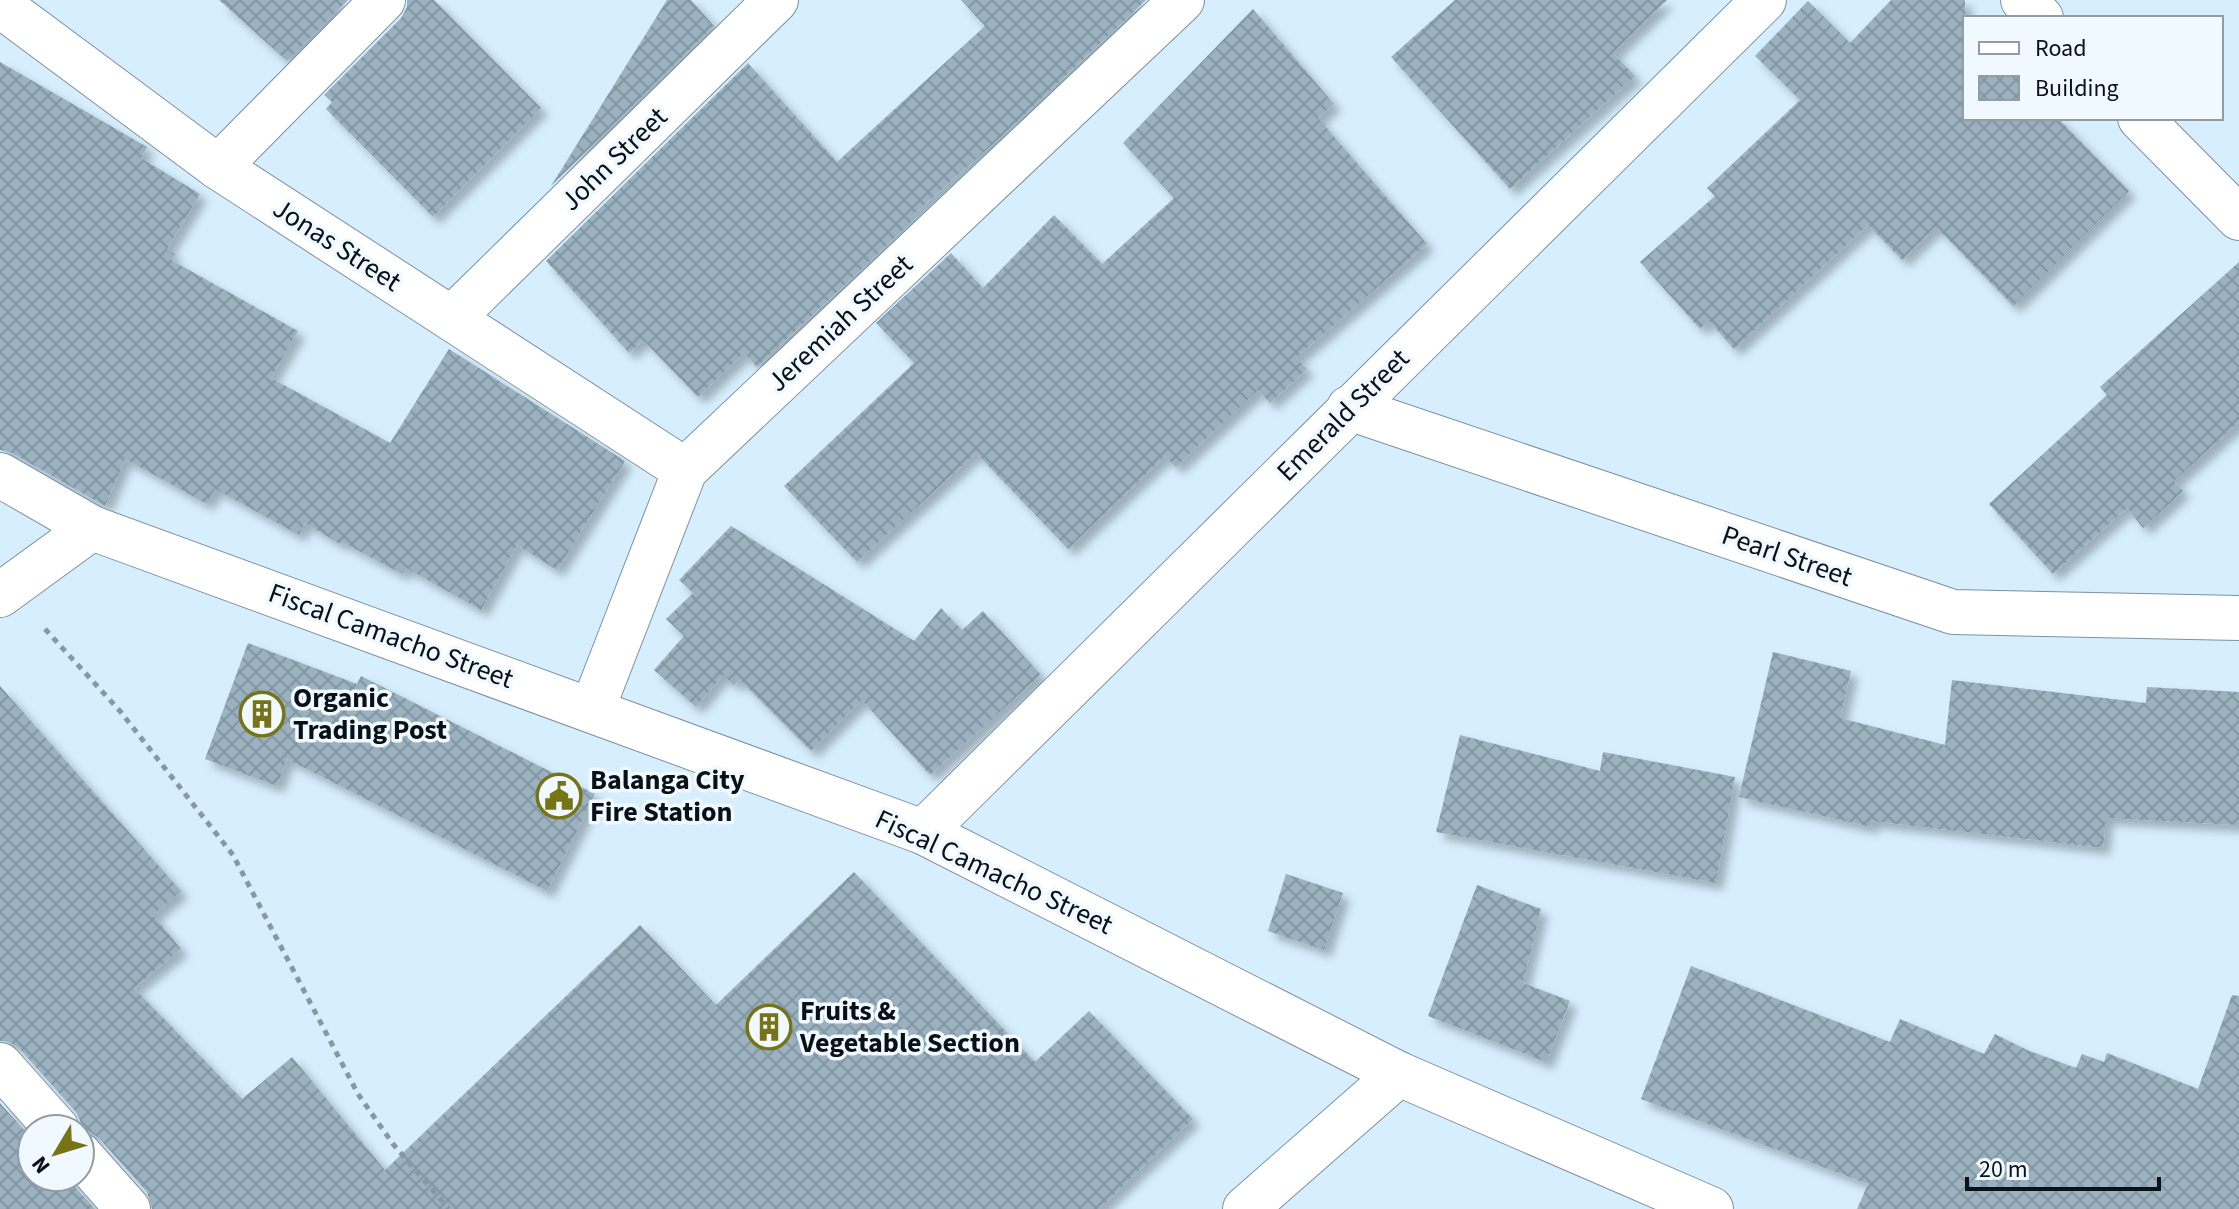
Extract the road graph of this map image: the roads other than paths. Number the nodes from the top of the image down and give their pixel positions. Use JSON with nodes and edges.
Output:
{"nodes":[{"id":1,"x":383,"y":0,"type":"edge"},
{"id":2,"x":776,"y":0,"type":"edge"},
{"id":3,"x":1182,"y":0,"type":"edge"},
{"id":4,"x":1764,"y":0,"type":"edge"},
{"id":5,"x":2023,"y":0,"type":"edge"},
{"id":6,"x":0,"y":5,"type":"edge"},
{"id":7,"x":2039,"y":16,"type":"edge"},
{"id":8,"x":2142,"y":120,"type":"edge"},
{"id":9,"x":218,"y":167,"type":"junction"},
{"id":10,"x":2239,"y":218,"type":"edge"},
{"id":11,"x":452,"y":318,"type":"junction"},
{"id":12,"x":1349,"y":408,"type":"junction"},
{"id":13,"x":685,"y":470,"type":"junction"},
{"id":14,"x":0,"y":475,"type":"edge"},
{"id":15,"x":92,"y":528,"type":"junction"},
{"id":16,"x":4,"y":592,"type":"edge"},
{"id":17,"x":2239,"y":618,"type":"edge"},
{"id":18,"x":592,"y":710,"type":"junction"},
{"id":19,"x":923,"y":832,"type":"junction"},
{"id":20,"x":0,"y":1065,"type":"edge"},
{"id":21,"x":1399,"y":1074,"type":"junction"},
{"id":22,"x":43,"y":1113,"type":"edge"},
{"id":23,"x":96,"y":1173,"type":"edge"},
{"id":24,"x":128,"y":1209,"type":"edge"},
{"id":25,"x":1245,"y":1209,"type":"edge"},
{"id":26,"x":1711,"y":1209,"type":"edge"}],
"edges":[{"from":1,"to":9,"type":"street"},
{"from":2,"to":11,"type":"street","name":"John Street"},
{"from":3,"to":13,"type":"street","name":"Jeremiah Street"},
{"from":4,"to":12,"type":"street","name":"Emerald Street"},
{"from":5,"to":7,"type":"street"},
{"from":6,"to":9,"type":"street","name":"Jonas Street"},
{"from":8,"to":10,"type":"street"},
{"from":9,"to":11,"type":"street","name":"Jonas Street"},
{"from":11,"to":13,"type":"street","name":"Jonas Street"},
{"from":12,"to":17,"type":"street","name":"Pearl Street"},
{"from":12,"to":19,"type":"street","name":"Emerald Street"},
{"from":13,"to":18,"type":"street","name":"Jeremiah Street"},
{"from":14,"to":15,"type":"street"},
{"from":15,"to":16,"type":"street"},
{"from":15,"to":18,"type":"street","name":"Fiscal Camacho Street"},
{"from":18,"to":19,"type":"street","name":"Fiscal Camacho Street"},
{"from":19,"to":21,"type":"street","name":"Fiscal Camacho Street"},
{"from":20,"to":22,"type":"street"},
{"from":21,"to":25,"type":"street"},
{"from":21,"to":26,"type":"street","name":"Fiscal Camacho Street"},
{"from":23,"to":24,"type":"street"}]}
